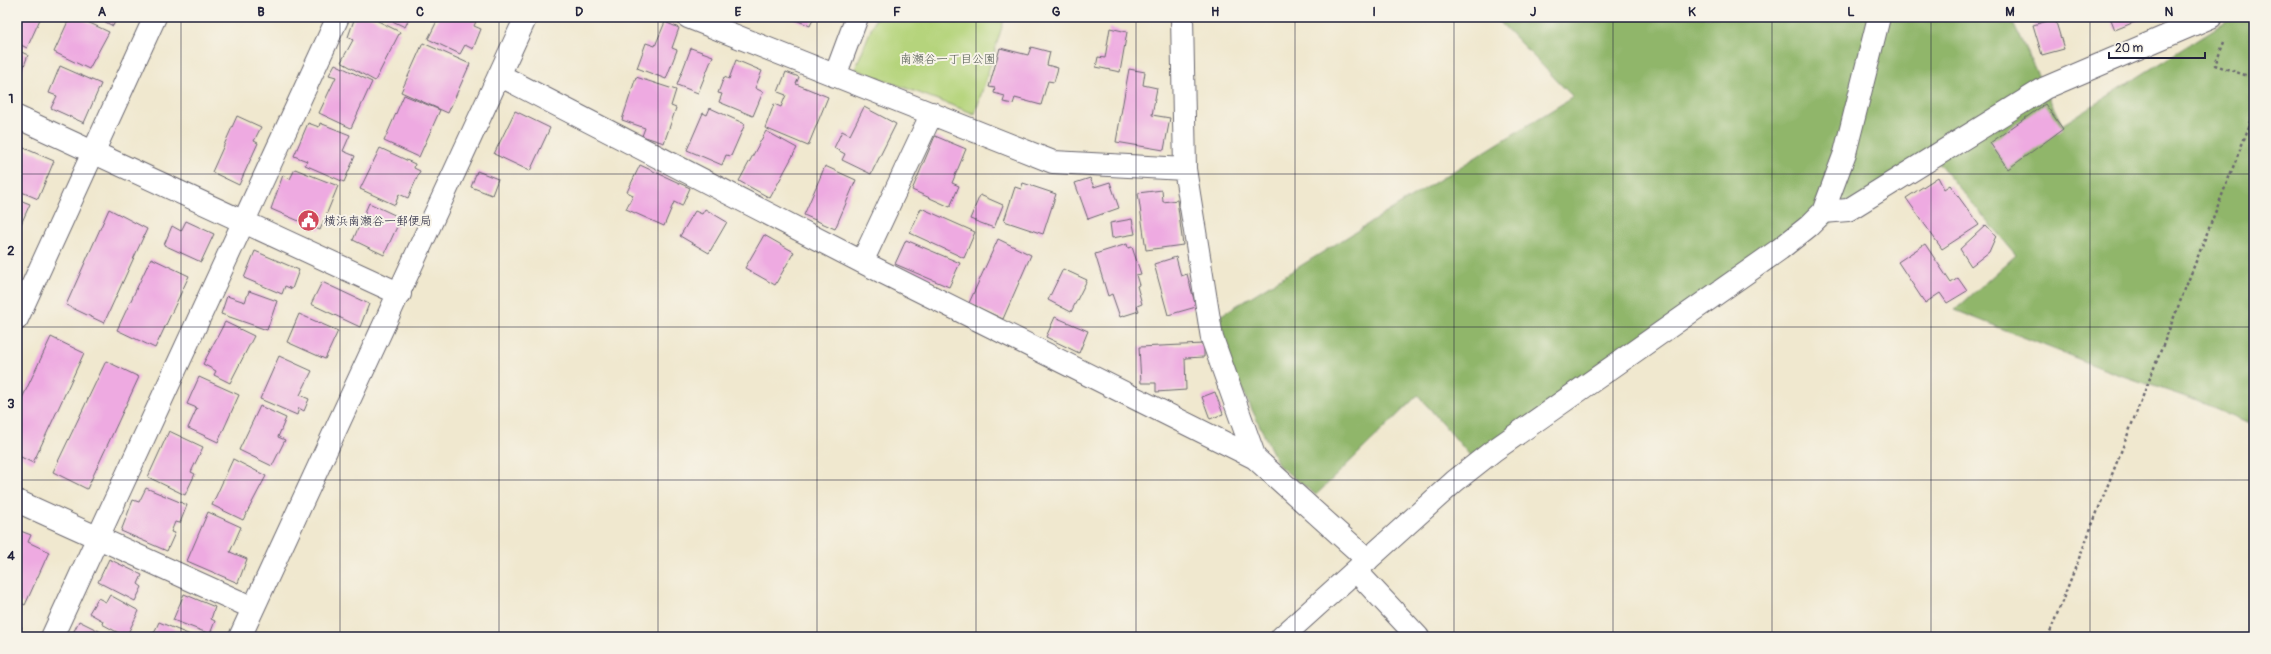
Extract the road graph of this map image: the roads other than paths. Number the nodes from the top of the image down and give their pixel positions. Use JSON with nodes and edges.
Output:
{"nodes":[{"id":1,"x":155,"y":17,"type":"edge"},
{"id":2,"x":338,"y":17,"type":"edge"},
{"id":3,"x":526,"y":17,"type":"edge"},
{"id":4,"x":688,"y":17,"type":"edge"},
{"id":5,"x":857,"y":17,"type":"edge"},
{"id":6,"x":1182,"y":17,"type":"edge"},
{"id":7,"x":1879,"y":17,"type":"edge"},
{"id":8,"x":2211,"y":17,"type":"edge"},
{"id":9,"x":499,"y":75,"type":"junction"},
{"id":10,"x":835,"y":76,"type":"junction"},
{"id":11,"x":932,"y":113,"type":"junction"},
{"id":12,"x":17,"y":117,"type":"edge"},
{"id":13,"x":94,"y":152,"type":"junction"},
{"id":14,"x":1185,"y":169,"type":"junction"},
{"id":15,"x":1823,"y":212,"type":"junction"},
{"id":16,"x":244,"y":222,"type":"junction"},
{"id":17,"x":862,"y":262,"type":"junction"},
{"id":18,"x":400,"y":294,"type":"junction"},
{"id":19,"x":17,"y":319,"type":"edge"},
{"id":20,"x":1255,"y":458,"type":"junction"},
{"id":21,"x":17,"y":501,"type":"edge"},
{"id":22,"x":98,"y":539,"type":"junction"},
{"id":23,"x":1362,"y":566,"type":"junction"},
{"id":24,"x":253,"y":608,"type":"junction"},
{"id":25,"x":52,"y":637,"type":"edge"},
{"id":26,"x":240,"y":637,"type":"edge"},
{"id":27,"x":1282,"y":637,"type":"edge"},
{"id":28,"x":1418,"y":637,"type":"edge"}],
"edges":[{"from":1,"to":13,"type":"street"},
{"from":2,"to":16,"type":"street"},
{"from":3,"to":9,"type":"street"},
{"from":4,"to":10,"type":"street"},
{"from":5,"to":10,"type":"street"},
{"from":6,"to":14,"type":"street"},
{"from":7,"to":15,"type":"street"},
{"from":8,"to":15,"type":"street"},
{"from":9,"to":17,"type":"street"},
{"from":9,"to":18,"type":"street"},
{"from":10,"to":11,"type":"street"},
{"from":11,"to":14,"type":"street"},
{"from":11,"to":17,"type":"street"},
{"from":12,"to":13,"type":"street"},
{"from":13,"to":16,"type":"street"},
{"from":13,"to":19,"type":"street"},
{"from":14,"to":20,"type":"street"},
{"from":15,"to":23,"type":"street"},
{"from":16,"to":18,"type":"street"},
{"from":16,"to":22,"type":"street"},
{"from":17,"to":20,"type":"street"},
{"from":18,"to":24,"type":"street"},
{"from":20,"to":23,"type":"street"},
{"from":21,"to":22,"type":"street"},
{"from":22,"to":24,"type":"street"},
{"from":22,"to":25,"type":"street"},
{"from":23,"to":27,"type":"street"},
{"from":23,"to":28,"type":"street"},
{"from":24,"to":26,"type":"street"}]}
